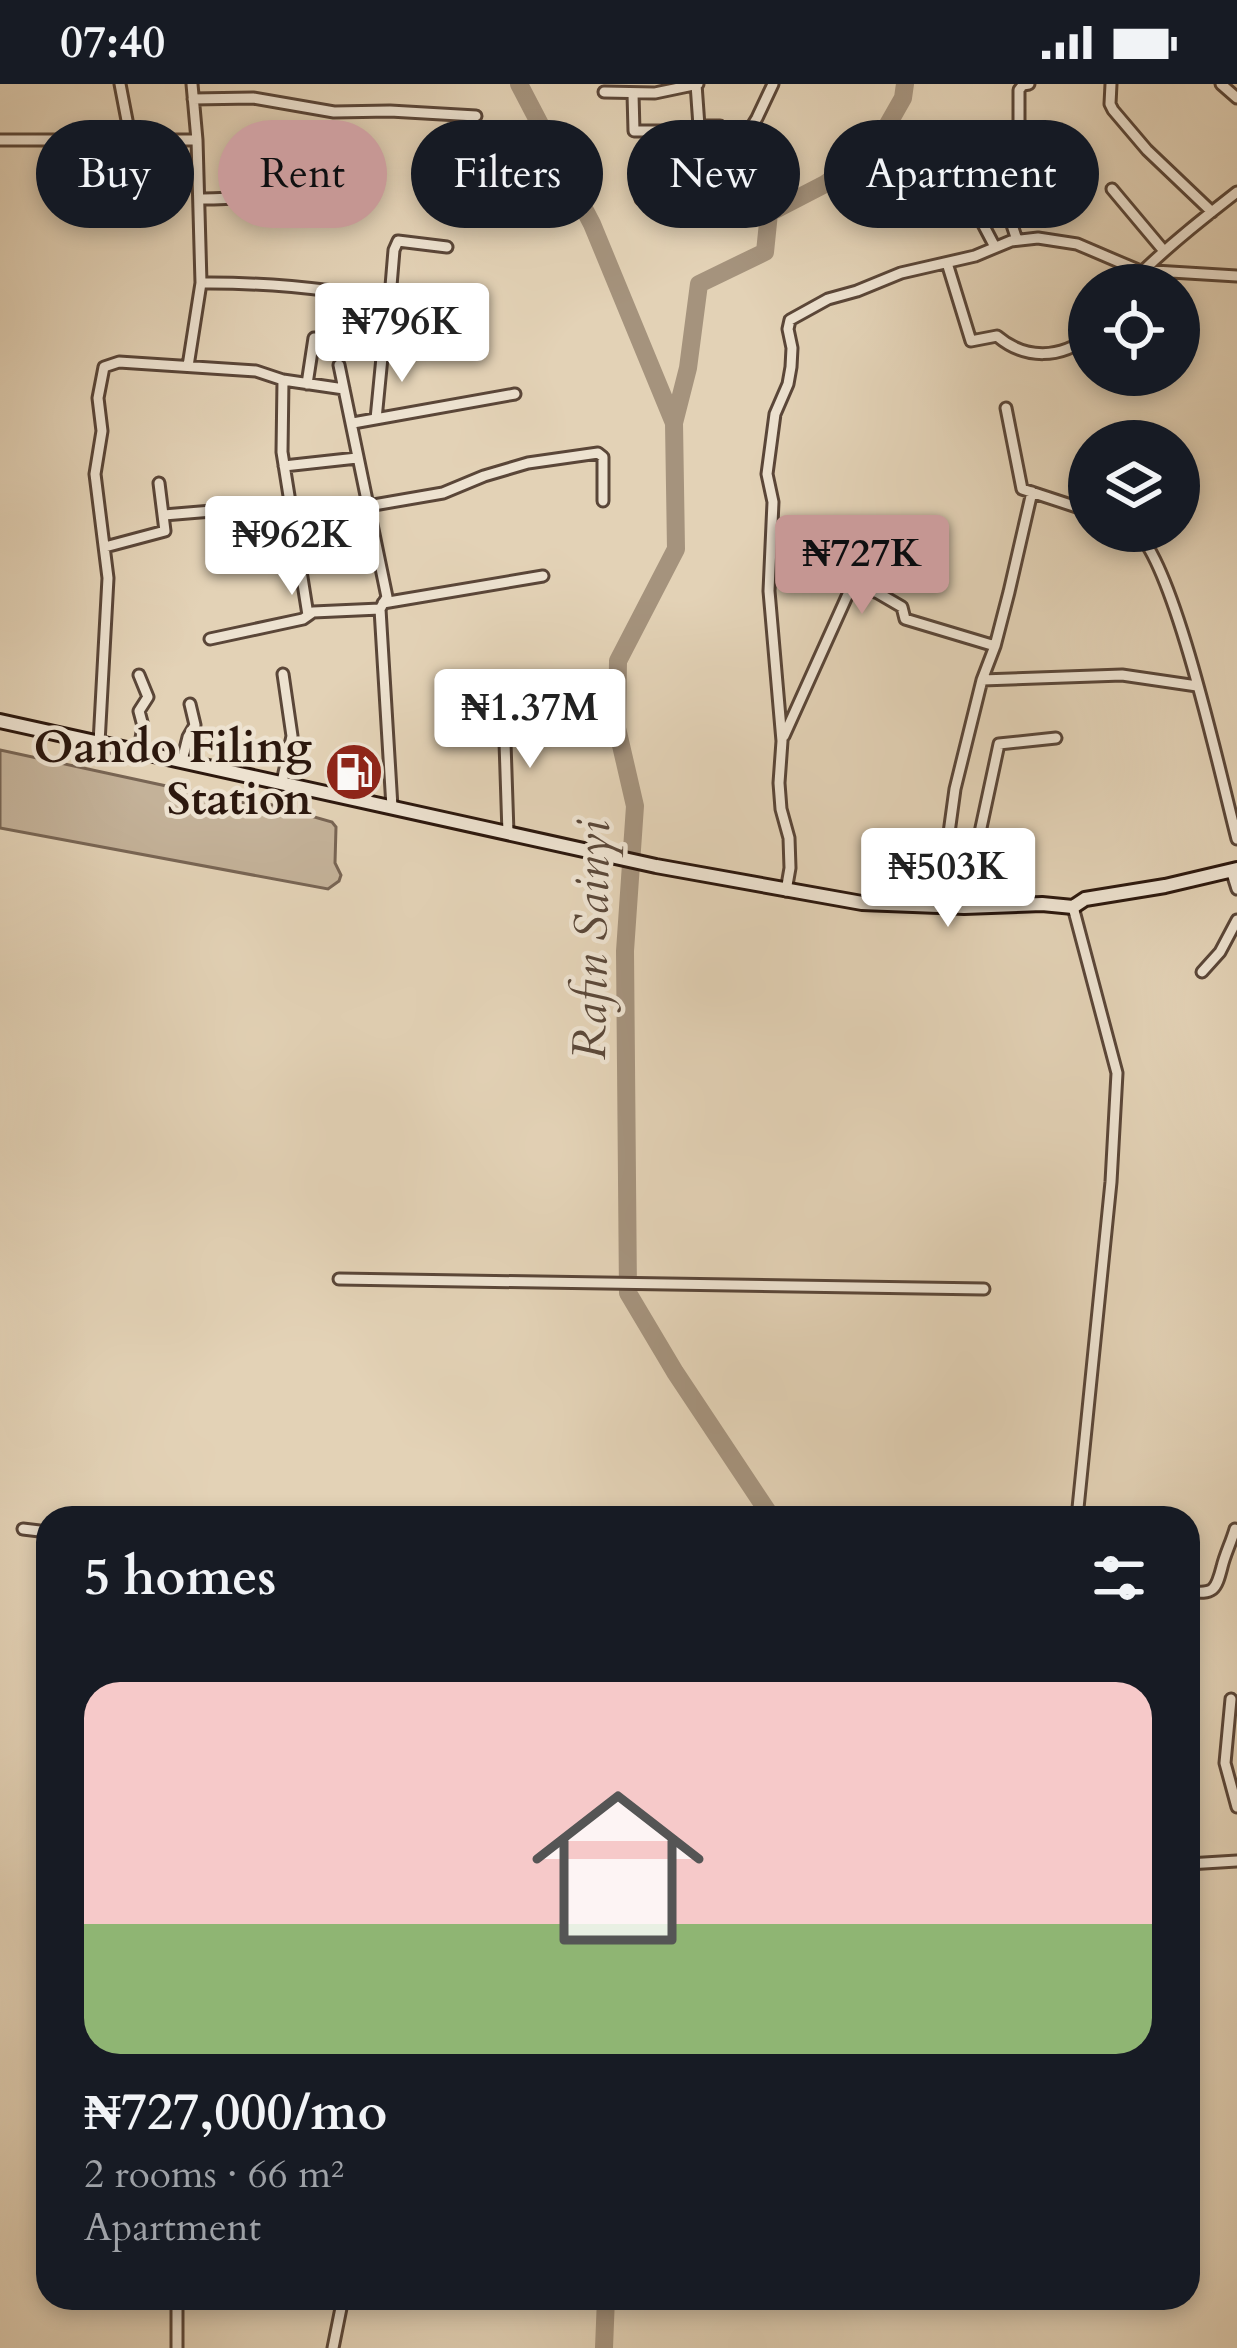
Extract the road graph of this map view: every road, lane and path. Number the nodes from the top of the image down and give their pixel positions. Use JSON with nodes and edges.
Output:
{"nodes":[{"id":1,"x":120,"y":84,"type":"edge"},
{"id":2,"x":192,"y":84,"type":"edge"},
{"id":3,"x":254,"y":84,"type":"edge"},
{"id":4,"x":697,"y":84,"type":"edge"},
{"id":5,"x":773,"y":84,"type":"edge"},
{"id":6,"x":1029,"y":84,"type":"edge"},
{"id":7,"x":1111,"y":84,"type":"edge"},
{"id":8,"x":1222,"y":84,"type":"edge"},
{"id":9,"x":604,"y":92,"type":"dead end"},
{"id":10,"x":633,"y":94,"type":"junction"},
{"id":11,"x":253,"y":98,"type":"junction"},
{"id":12,"x":1237,"y":98,"type":"edge"},
{"id":13,"x":193,"y":100,"type":"junction"},
{"id":14,"x":476,"y":116,"type":"dead end"},
{"id":15,"x":126,"y":120,"type":"edge"},
{"id":16,"x":634,"y":120,"type":"edge"},
{"id":17,"x":699,"y":120,"type":"edge"},
{"id":18,"x":756,"y":120,"type":"edge"},
{"id":19,"x":1019,"y":120,"type":"edge"},
{"id":20,"x":0,"y":140,"type":"edge"},
{"id":21,"x":36,"y":140,"type":"edge"},
{"id":22,"x":194,"y":140,"type":"edge"},
{"id":23,"x":197,"y":140,"type":"junction"},
{"id":24,"x":1112,"y":189,"type":"dead end"},
{"id":25,"x":1237,"y":192,"type":"edge"},
{"id":26,"x":199,"y":199,"type":"junction"},
{"id":27,"x":218,"y":200,"type":"edge"},
{"id":28,"x":1212,"y":212,"type":"junction"},
{"id":29,"x":985,"y":228,"type":"edge"},
{"id":30,"x":1013,"y":228,"type":"edge"},
{"id":31,"x":1017,"y":240,"type":"junction"},
{"id":32,"x":447,"y":247,"type":"dead end"},
{"id":33,"x":995,"y":247,"type":"junction"},
{"id":34,"x":1164,"y":250,"type":"junction"},
{"id":35,"x":947,"y":263,"type":"junction"},
{"id":36,"x":1125,"y":264,"type":"edge"},
{"id":37,"x":1150,"y":264,"type":"edge"},
{"id":38,"x":1200,"y":274,"type":"edge"},
{"id":39,"x":1237,"y":276,"type":"edge"},
{"id":40,"x":201,"y":283,"type":"junction"},
{"id":41,"x":390,"y":298,"type":"junction"},
{"id":42,"x":459,"y":312,"type":"dead end"},
{"id":43,"x":314,"y":338,"type":"dead end"},
{"id":44,"x":383,"y":347,"type":"dead end"},
{"id":45,"x":1068,"y":351,"type":"edge"},
{"id":46,"x":339,"y":365,"type":"dead end"},
{"id":47,"x":188,"y":366,"type":"junction"},
{"id":48,"x":283,"y":380,"type":"junction"},
{"id":49,"x":307,"y":383,"type":"junction"},
{"id":50,"x":344,"y":389,"type":"junction"},
{"id":51,"x":515,"y":394,"type":"dead end"},
{"id":52,"x":1006,"y":408,"type":"dead end"},
{"id":53,"x":376,"y":418,"type":"junction"},
{"id":54,"x":353,"y":423,"type":"junction"},
{"id":55,"x":357,"y":458,"type":"junction"},
{"id":56,"x":284,"y":466,"type":"junction"},
{"id":57,"x":159,"y":483,"type":"dead end"},
{"id":58,"x":1032,"y":492,"type":"junction"},
{"id":59,"x":603,"y":501,"type":"dead end"},
{"id":60,"x":1068,"y":505,"type":"edge"},
{"id":61,"x":368,"y":506,"type":"junction"},
{"id":62,"x":212,"y":511,"type":"dead end"},
{"id":63,"x":164,"y":515,"type":"junction"},
{"id":64,"x":105,"y":547,"type":"junction"},
{"id":65,"x":1151,"y":552,"type":"edge"},
{"id":66,"x":543,"y":576,"type":"dead end"},
{"id":67,"x":382,"y":606,"type":"junction"},
{"id":68,"x":308,"y":615,"type":"junction"},
{"id":69,"x":210,"y":639,"type":"dead end"},
{"id":70,"x":995,"y":646,"type":"junction"},
{"id":71,"x":283,"y":674,"type":"dead end"},
{"id":72,"x":139,"y":675,"type":"dead end"},
{"id":73,"x":982,"y":680,"type":"junction"},
{"id":74,"x":1197,"y":686,"type":"junction"},
{"id":75,"x":190,"y":704,"type":"dead end"},
{"id":76,"x":504,"y":712,"type":"dead end"},
{"id":77,"x":0,"y":721,"type":"edge"},
{"id":78,"x":1056,"y":738,"type":"dead end"},
{"id":79,"x":782,"y":741,"type":"junction"},
{"id":80,"x":99,"y":742,"type":"junction"},
{"id":81,"x":139,"y":751,"type":"junction"},
{"id":82,"x":182,"y":760,"type":"junction"},
{"id":83,"x":282,"y":782,"type":"junction"},
{"id":84,"x":392,"y":807,"type":"junction"},
{"id":85,"x":508,"y":833,"type":"junction"},
{"id":86,"x":1237,"y":839,"type":"edge"},
{"id":87,"x":1234,"y":870,"type":"edge"},
{"id":88,"x":1237,"y":889,"type":"edge"},
{"id":89,"x":786,"y":891,"type":"junction"},
{"id":90,"x":939,"y":906,"type":"junction"},
{"id":91,"x":964,"y":907,"type":"junction"},
{"id":92,"x":1073,"y":907,"type":"junction"},
{"id":93,"x":1237,"y":920,"type":"edge"},
{"id":94,"x":1202,"y":972,"type":"dead end"},
{"id":95,"x":339,"y":1279,"type":"dead end"},
{"id":96,"x":984,"y":1289,"type":"dead end"},
{"id":97,"x":1078,"y":1506,"type":"edge"},
{"id":98,"x":23,"y":1529,"type":"dead end"},
{"id":99,"x":1234,"y":1529,"type":"edge"},
{"id":100,"x":36,"y":1531,"type":"edge"},
{"id":101,"x":1200,"y":1592,"type":"edge"},
{"id":102,"x":1231,"y":1699,"type":"dead end"},
{"id":103,"x":1237,"y":1807,"type":"edge"},
{"id":104,"x":1237,"y":1861,"type":"edge"},
{"id":105,"x":1200,"y":1863,"type":"edge"},
{"id":106,"x":177,"y":2310,"type":"edge"},
{"id":107,"x":341,"y":2310,"type":"edge"},
{"id":108,"x":177,"y":2348,"type":"edge"},
{"id":109,"x":333,"y":2348,"type":"edge"}],
"edges":[{"from":1,"to":15,"type":"street"},
{"from":2,"to":13,"type":"street"},
{"from":3,"to":11,"type":"street"},
{"from":4,"to":10,"type":"street"},
{"from":4,"to":17,"type":"street"},
{"from":5,"to":18,"type":"street"},
{"from":6,"to":19,"type":"street"},
{"from":7,"to":28,"type":"street"},
{"from":8,"to":12,"type":"street"},
{"from":9,"to":10,"type":"street"},
{"from":10,"to":16,"type":"street"},
{"from":11,"to":13,"type":"street"},
{"from":11,"to":14,"type":"street"},
{"from":13,"to":23,"type":"street"},
{"from":20,"to":21,"type":"street"},
{"from":22,"to":23,"type":"street"},
{"from":23,"to":26,"type":"street"},
{"from":24,"to":34,"type":"street"},
{"from":25,"to":28,"type":"street"},
{"from":26,"to":27,"type":"street"},
{"from":26,"to":40,"type":"street"},
{"from":28,"to":34,"type":"street"},
{"from":29,"to":33,"type":"street"},
{"from":30,"to":31,"type":"street"},
{"from":31,"to":33,"type":"street"},
{"from":31,"to":36,"type":"street"},
{"from":32,"to":41,"type":"street"},
{"from":33,"to":35,"type":"street"},
{"from":34,"to":37,"type":"street"},
{"from":35,"to":45,"type":"street"},
{"from":35,"to":79,"type":"street"},
{"from":38,"to":39,"type":"street"},
{"from":40,"to":41,"type":"street"},
{"from":40,"to":47,"type":"street"},
{"from":41,"to":42,"type":"street"},
{"from":43,"to":49,"type":"street"},
{"from":44,"to":53,"type":"street"},
{"from":46,"to":50,"type":"street"},
{"from":47,"to":48,"type":"street"},
{"from":47,"to":64,"type":"street"},
{"from":48,"to":49,"type":"street"},
{"from":48,"to":56,"type":"street"},
{"from":49,"to":50,"type":"street"},
{"from":50,"to":54,"type":"street"},
{"from":51,"to":53,"type":"street"},
{"from":52,"to":58,"type":"street"},
{"from":53,"to":54,"type":"street"},
{"from":54,"to":55,"type":"street"},
{"from":55,"to":56,"type":"street"},
{"from":55,"to":61,"type":"street"},
{"from":56,"to":68,"type":"street"},
{"from":57,"to":63,"type":"street"},
{"from":58,"to":60,"type":"street"},
{"from":58,"to":70,"type":"street"},
{"from":59,"to":61,"type":"street"},
{"from":61,"to":67,"type":"street"},
{"from":62,"to":63,"type":"street"},
{"from":63,"to":64,"type":"street"},
{"from":64,"to":80,"type":"street"},
{"from":65,"to":74,"type":"street"},
{"from":66,"to":67,"type":"street"},
{"from":67,"to":68,"type":"street"},
{"from":67,"to":84,"type":"street"},
{"from":68,"to":69,"type":"street"},
{"from":70,"to":73,"type":"street"},
{"from":70,"to":79,"type":"street"},
{"from":71,"to":83,"type":"street"},
{"from":72,"to":81,"type":"street"},
{"from":73,"to":74,"type":"street"},
{"from":73,"to":90,"type":"street"},
{"from":74,"to":86,"type":"street"},
{"from":75,"to":82,"type":"street"},
{"from":76,"to":85,"type":"street"},
{"from":77,"to":80,"type":"main road"},
{"from":78,"to":91,"type":"street"},
{"from":79,"to":89,"type":"street"},
{"from":80,"to":81,"type":"main road"},
{"from":81,"to":82,"type":"main road"},
{"from":82,"to":83,"type":"main road"},
{"from":83,"to":84,"type":"main road"},
{"from":84,"to":85,"type":"main road"},
{"from":85,"to":89,"type":"main road"},
{"from":87,"to":88,"type":"street"},
{"from":87,"to":92,"type":"main road"},
{"from":89,"to":90,"type":"main road"},
{"from":90,"to":91,"type":"main road"},
{"from":91,"to":92,"type":"main road"},
{"from":92,"to":97,"type":"street"},
{"from":93,"to":94,"type":"street"},
{"from":95,"to":96,"type":"street"},
{"from":98,"to":100,"type":"street"},
{"from":99,"to":101,"type":"street"},
{"from":102,"to":103,"type":"street"},
{"from":104,"to":105,"type":"street"},
{"from":106,"to":108,"type":"street"},
{"from":107,"to":109,"type":"street"}]}
